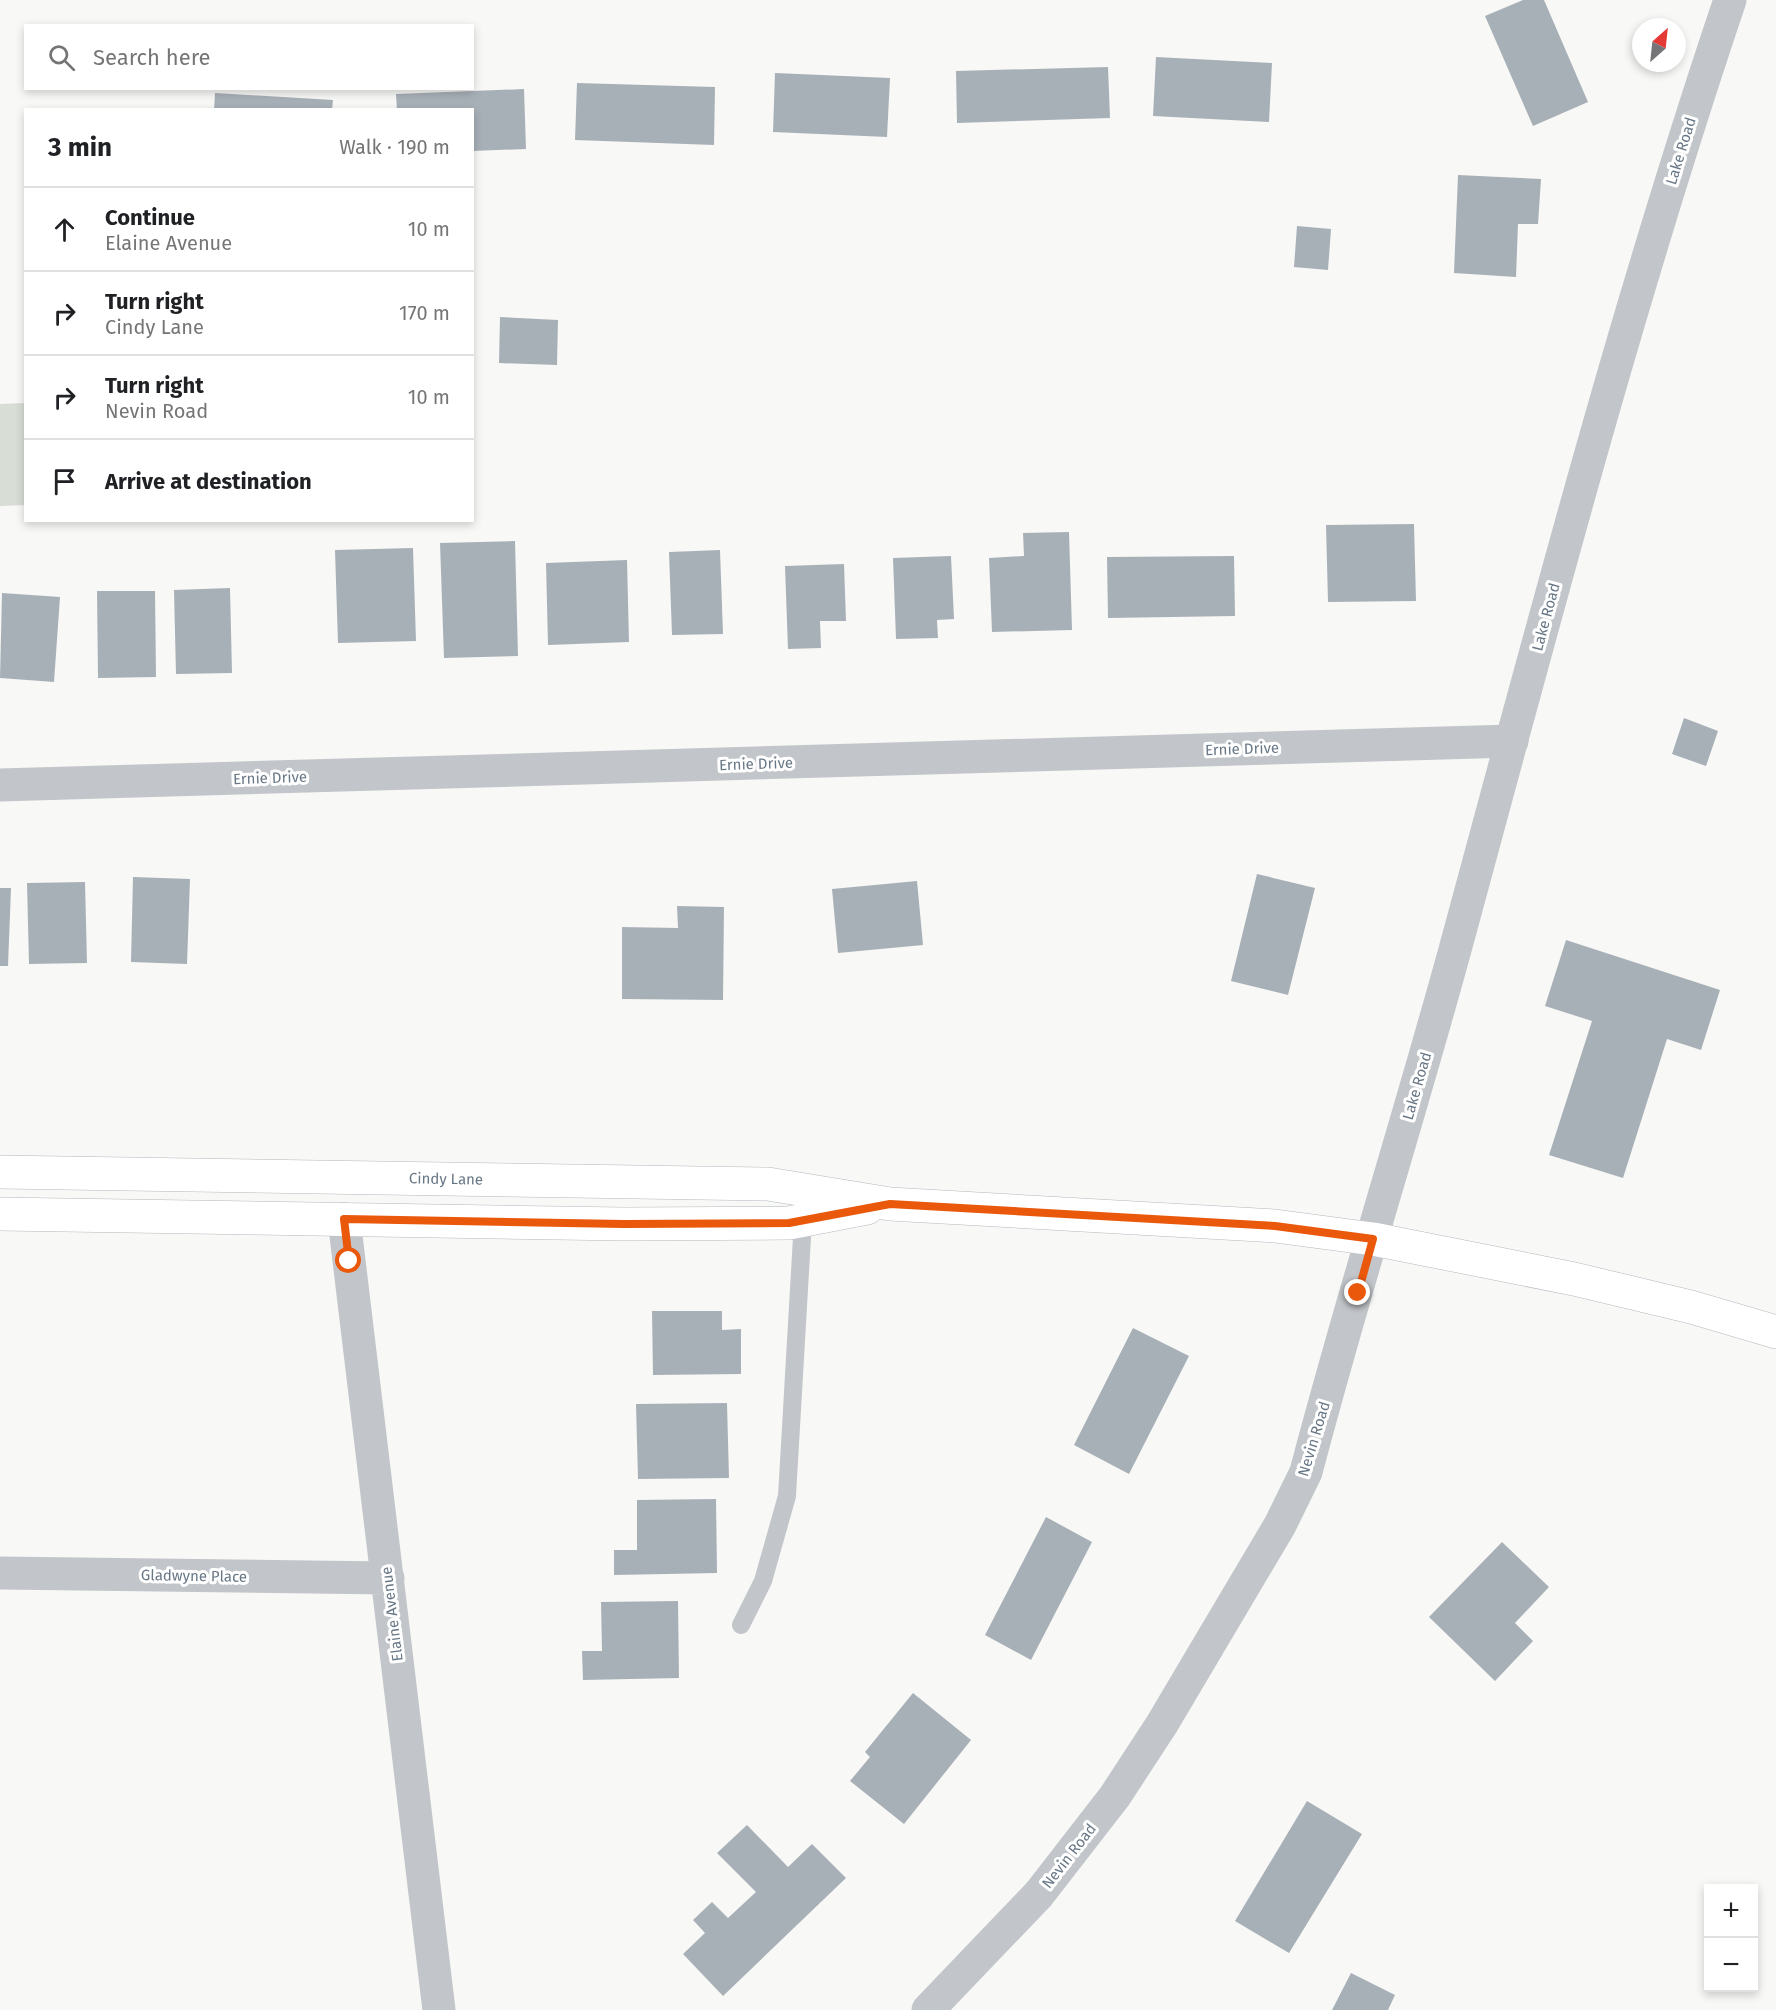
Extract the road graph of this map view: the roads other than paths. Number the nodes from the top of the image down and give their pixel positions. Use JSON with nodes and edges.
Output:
{"nodes":[{"id":1,"x":1730,"y":0,"type":"edge"},
{"id":2,"x":1512,"y":741,"type":"junction"},
{"id":3,"x":0,"y":785,"type":"edge"},
{"id":4,"x":0,"y":1172,"type":"edge"},
{"id":5,"x":890,"y":1204,"type":"junction"},
{"id":6,"x":0,"y":1214,"type":"edge"},
{"id":7,"x":344,"y":1219,"type":"junction"},
{"id":8,"x":803,"y":1220,"type":"junction"},
{"id":9,"x":1373,"y":1239,"type":"junction"},
{"id":10,"x":1776,"y":1332,"type":"edge"},
{"id":11,"x":0,"y":1574,"type":"edge"},
{"id":12,"x":388,"y":1578,"type":"junction"},
{"id":13,"x":741,"y":1626,"type":"dead end"},
{"id":14,"x":439,"y":2010,"type":"edge"},
{"id":15,"x":928,"y":2010,"type":"edge"}],
"edges":[{"from":1,"to":2,"type":"street","name":"Lake Road"},
{"from":2,"to":3,"type":"street","name":"Ernie Drive"},
{"from":2,"to":9,"type":"street","name":"Lake Road"},
{"from":4,"to":5,"type":"main road","name":"Cindy Lane"},
{"from":5,"to":8,"type":"main road","name":"Cindy Lane"},
{"from":5,"to":9,"type":"main road","name":"Cindy Lane"},
{"from":6,"to":7,"type":"main road","name":"Cindy Lane"},
{"from":7,"to":8,"type":"main road","name":"Cindy Lane"},
{"from":7,"to":12,"type":"street","name":"Elaine Avenue"},
{"from":8,"to":13,"type":"lane"},
{"from":9,"to":10,"type":"main road"},
{"from":9,"to":15,"type":"street","name":"Nevin Road"},
{"from":11,"to":12,"type":"street","name":"Gladwyne Place"},
{"from":12,"to":14,"type":"street","name":"Elaine Avenue"}]}
